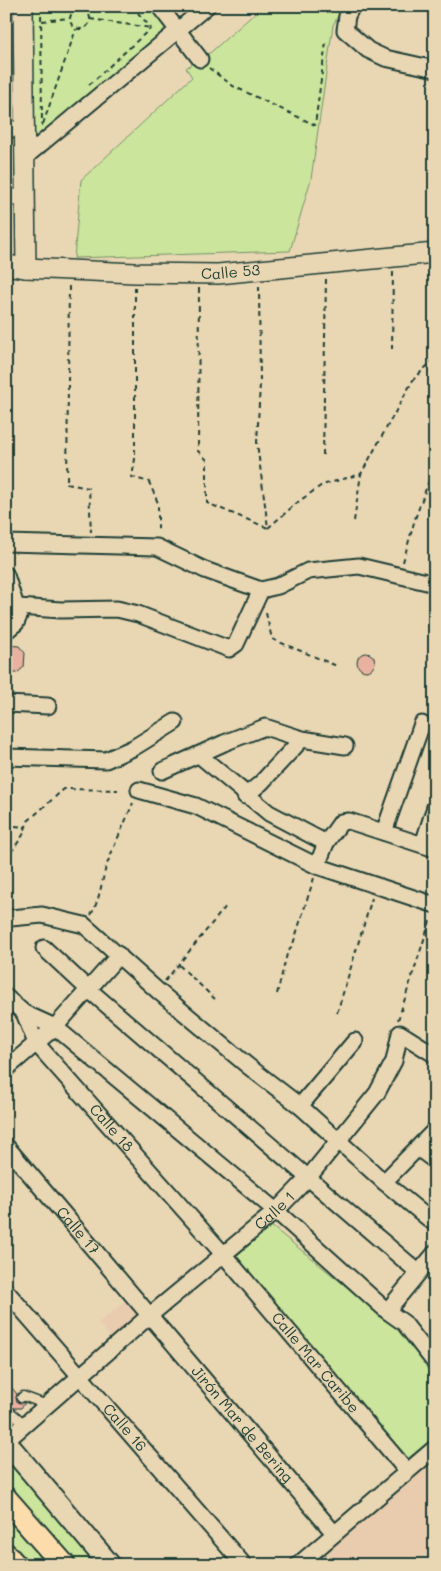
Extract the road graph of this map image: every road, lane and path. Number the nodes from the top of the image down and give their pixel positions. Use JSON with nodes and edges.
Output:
{"nodes":[{"id":1,"x":23,"y":6,"type":"edge"},
{"id":2,"x":41,"y":6,"type":"edge"},
{"id":3,"x":94,"y":6,"type":"edge"},
{"id":4,"x":101,"y":6,"type":"edge"},
{"id":5,"x":106,"y":6,"type":"edge"},
{"id":6,"x":132,"y":6,"type":"edge"},
{"id":7,"x":159,"y":6,"type":"edge"},
{"id":8,"x":207,"y":6,"type":"edge"},
{"id":9,"x":352,"y":6,"type":"edge"},
{"id":10,"x":77,"y":7,"type":"edge"},
{"id":11,"x":88,"y":12,"type":"junction"},
{"id":12,"x":69,"y":18,"type":"junction"},
{"id":13,"x":90,"y":19,"type":"junction"},
{"id":14,"x":42,"y":21,"type":"junction"},
{"id":15,"x":152,"y":28,"type":"junction"},
{"id":16,"x":76,"y":29,"type":"junction"},
{"id":17,"x":178,"y":30,"type":"junction"},
{"id":18,"x":326,"y":42,"type":"dead end"},
{"id":19,"x":200,"y":59,"type":"joint"},
{"id":20,"x":435,"y":69,"type":"edge"},
{"id":21,"x":86,"y":88,"type":"dead end"},
{"id":22,"x":49,"y":122,"type":"dead end"},
{"id":23,"x":33,"y":128,"type":"junction"},
{"id":24,"x":6,"y":129,"type":"edge"},
{"id":25,"x":24,"y":158,"type":"junction"},
{"id":26,"x":15,"y":197,"type":"edge"},
{"id":27,"x":435,"y":253,"type":"edge"},
{"id":28,"x":69,"y":269,"type":"junction"},
{"id":29,"x":12,"y":270,"type":"edge"},
{"id":30,"x":259,"y":272,"type":"junction"},
{"id":31,"x":134,"y":273,"type":"junction"},
{"id":32,"x":200,"y":273,"type":"junction"},
{"id":33,"x":394,"y":288,"type":"dead end"},
{"id":34,"x":326,"y":292,"type":"dead end"},
{"id":35,"x":392,"y":349,"type":"dead end"},
{"id":36,"x":435,"y":358,"type":"edge"},
{"id":37,"x":6,"y":384,"type":"edge"},
{"id":38,"x":323,"y":455,"type":"dead end"},
{"id":39,"x":435,"y":464,"type":"edge"},
{"id":40,"x":361,"y":474,"type":"junction"},
{"id":41,"x":354,"y":521,"type":"dead end"},
{"id":42,"x":268,"y":528,"type":"junction"},
{"id":43,"x":6,"y":543,"type":"edge"},
{"id":44,"x":91,"y":545,"type":"junction"},
{"id":45,"x":157,"y":548,"type":"junction"},
{"id":46,"x":6,"y":576,"type":"edge"},
{"id":47,"x":399,"y":576,"type":"junction"},
{"id":48,"x":435,"y":584,"type":"edge"},
{"id":49,"x":261,"y":590,"type":"junction"},
{"id":50,"x":18,"y":607,"type":"junction"},
{"id":51,"x":6,"y":631,"type":"edge"},
{"id":52,"x":337,"y":666,"type":"dead end"},
{"id":53,"x":6,"y":704,"type":"edge"},
{"id":54,"x":48,"y":706,"type":"dead end"},
{"id":55,"x":175,"y":722,"type":"dead end"},
{"id":56,"x":422,"y":724,"type":"dead end"},
{"id":57,"x":302,"y":739,"type":"junction"},
{"id":58,"x":345,"y":746,"type":"dead end"},
{"id":59,"x":199,"y":755,"type":"junction"},
{"id":60,"x":6,"y":757,"type":"edge"},
{"id":61,"x":162,"y":771,"type":"dead end"},
{"id":62,"x":118,"y":790,"type":"dead end"},
{"id":63,"x":139,"y":790,"type":"joint"},
{"id":64,"x":245,"y":796,"type":"junction"},
{"id":65,"x":435,"y":806,"type":"edge"},
{"id":66,"x":6,"y":825,"type":"edge"},
{"id":67,"x":26,"y":827,"type":"junction"},
{"id":68,"x":384,"y":832,"type":"junction"},
{"id":69,"x":326,"y":843,"type":"junction"},
{"id":70,"x":429,"y":847,"type":"edge"},
{"id":71,"x":6,"y":860,"type":"edge"},
{"id":72,"x":317,"y":866,"type":"junction"},
{"id":73,"x":374,"y":886,"type":"junction"},
{"id":74,"x":227,"y":905,"type":"dead end"},
{"id":75,"x":434,"y":910,"type":"edge"},
{"id":76,"x":12,"y":918,"type":"dead end"},
{"id":77,"x":84,"y":925,"type":"junction"},
{"id":78,"x":44,"y":948,"type":"dead end"},
{"id":79,"x":119,"y":955,"type":"junction"},
{"id":80,"x":178,"y":964,"type":"junction"},
{"id":81,"x":88,"y":989,"type":"junction"},
{"id":82,"x":158,"y":991,"type":"junction"},
{"id":83,"x":277,"y":994,"type":"dead end"},
{"id":84,"x":6,"y":997,"type":"edge"},
{"id":85,"x":215,"y":999,"type":"dead end"},
{"id":86,"x":24,"y":1013,"type":"junction"},
{"id":87,"x":337,"y":1013,"type":"dead end"},
{"id":88,"x":55,"y":1027,"type":"junction"},
{"id":89,"x":400,"y":1033,"type":"junction"},
{"id":90,"x":355,"y":1042,"type":"dead end"},
{"id":91,"x":36,"y":1043,"type":"junction"},
{"id":92,"x":435,"y":1055,"type":"edge"},
{"id":93,"x":6,"y":1069,"type":"edge"},
{"id":94,"x":300,"y":1106,"type":"junction"},
{"id":95,"x":435,"y":1130,"type":"edge"},
{"id":96,"x":338,"y":1142,"type":"junction"},
{"id":97,"x":6,"y":1146,"type":"edge"},
{"id":98,"x":418,"y":1148,"type":"junction"},
{"id":99,"x":435,"y":1162,"type":"edge"},
{"id":100,"x":308,"y":1178,"type":"junction"},
{"id":101,"x":384,"y":1182,"type":"junction"},
{"id":102,"x":276,"y":1211,"type":"junction"},
{"id":103,"x":435,"y":1224,"type":"edge"},
{"id":104,"x":435,"y":1253,"type":"edge"},
{"id":105,"x":224,"y":1255,"type":"junction"},
{"id":106,"x":418,"y":1272,"type":"junction"},
{"id":107,"x":6,"y":1291,"type":"edge"},
{"id":108,"x":387,"y":1311,"type":"junction"},
{"id":109,"x":149,"y":1316,"type":"junction"},
{"id":110,"x":435,"y":1363,"type":"edge"},
{"id":111,"x":79,"y":1376,"type":"junction"},
{"id":112,"x":20,"y":1398,"type":"dead end"},
{"id":113,"x":47,"y":1405,"type":"junction"},
{"id":114,"x":8,"y":1409,"type":"edge"},
{"id":115,"x":25,"y":1424,"type":"junction"},
{"id":116,"x":6,"y":1441,"type":"edge"},
{"id":117,"x":435,"y":1448,"type":"edge"},
{"id":118,"x":407,"y":1471,"type":"junction"},
{"id":119,"x":6,"y":1498,"type":"edge"},
{"id":120,"x":334,"y":1534,"type":"junction"},
{"id":121,"x":6,"y":1555,"type":"edge"},
{"id":122,"x":15,"y":1565,"type":"edge"},
{"id":123,"x":64,"y":1565,"type":"edge"},
{"id":124,"x":110,"y":1565,"type":"edge"},
{"id":125,"x":244,"y":1565,"type":"edge"},
{"id":126,"x":298,"y":1565,"type":"edge"}],
"edges":[{"from":1,"to":23,"type":"street"},
{"from":2,"to":14,"type":"path"},
{"from":3,"to":11,"type":"path"},
{"from":4,"to":5,"type":"path"},
{"from":6,"to":15,"type":"path"},
{"from":7,"to":17,"type":"street"},
{"from":8,"to":17,"type":"street"},
{"from":9,"to":20,"type":"street"},
{"from":10,"to":11,"type":"path"},
{"from":10,"to":12,"type":"path"},
{"from":11,"to":13,"type":"path"},
{"from":12,"to":14,"type":"path"},
{"from":12,"to":16,"type":"path"},
{"from":13,"to":15,"type":"path"},
{"from":13,"to":16,"type":"path"},
{"from":14,"to":23,"type":"path"},
{"from":15,"to":21,"type":"path"},
{"from":16,"to":23,"type":"path"},
{"from":17,"to":19,"type":"street"},
{"from":17,"to":25,"type":"street"},
{"from":18,"to":19,"type":"path"},
{"from":22,"to":23,"type":"path"},
{"from":23,"to":24,"type":"street"},
{"from":23,"to":25,"type":"street"},
{"from":25,"to":26,"type":"street"},
{"from":26,"to":29,"type":"street"},
{"from":27,"to":30,"type":"street","name":"Calle 53"},
{"from":28,"to":29,"type":"street","name":"Calle 53"},
{"from":28,"to":31,"type":"street","name":"Calle 53"},
{"from":28,"to":44,"type":"path"},
{"from":29,"to":37,"type":"path"},
{"from":30,"to":32,"type":"street","name":"Calle 53"},
{"from":30,"to":42,"type":"path"},
{"from":31,"to":32,"type":"street","name":"Calle 53"},
{"from":31,"to":45,"type":"path"},
{"from":32,"to":42,"type":"path"},
{"from":33,"to":35,"type":"path"},
{"from":34,"to":38,"type":"path"},
{"from":36,"to":40,"type":"path"},
{"from":39,"to":47,"type":"path"},
{"from":40,"to":41,"type":"path"},
{"from":40,"to":42,"type":"path"},
{"from":43,"to":44,"type":"street"},
{"from":44,"to":45,"type":"street"},
{"from":45,"to":49,"type":"street"},
{"from":46,"to":50,"type":"street"},
{"from":47,"to":48,"type":"street"},
{"from":47,"to":49,"type":"street"},
{"from":49,"to":50,"type":"street"},
{"from":49,"to":52,"type":"path"},
{"from":50,"to":51,"type":"street"},
{"from":53,"to":54,"type":"street"},
{"from":55,"to":60,"type":"street"},
{"from":56,"to":68,"type":"street"},
{"from":57,"to":58,"type":"street"},
{"from":57,"to":59,"type":"street"},
{"from":57,"to":64,"type":"street"},
{"from":59,"to":61,"type":"street"},
{"from":59,"to":64,"type":"street"},
{"from":62,"to":67,"type":"path"},
{"from":63,"to":72,"type":"street"},
{"from":63,"to":77,"type":"path"},
{"from":64,"to":69,"type":"street"},
{"from":65,"to":70,"type":"street"},
{"from":66,"to":67,"type":"path"},
{"from":67,"to":71,"type":"path"},
{"from":68,"to":69,"type":"street"},
{"from":68,"to":70,"type":"street"},
{"from":69,"to":72,"type":"street"},
{"from":72,"to":73,"type":"street"},
{"from":72,"to":83,"type":"path"},
{"from":73,"to":75,"type":"street"},
{"from":73,"to":87,"type":"path"},
{"from":74,"to":80,"type":"path"},
{"from":75,"to":89,"type":"path"},
{"from":76,"to":77,"type":"street"},
{"from":77,"to":79,"type":"street"},
{"from":78,"to":81,"type":"street"},
{"from":79,"to":81,"type":"street"},
{"from":79,"to":82,"type":"street"},
{"from":80,"to":82,"type":"path"},
{"from":80,"to":85,"type":"path"},
{"from":81,"to":88,"type":"street"},
{"from":81,"to":100,"type":"street"},
{"from":82,"to":94,"type":"street"},
{"from":84,"to":86,"type":"street","name":"Calle 18"},
{"from":86,"to":88,"type":"street"},
{"from":86,"to":91,"type":"street","name":"Calle 18"},
{"from":88,"to":91,"type":"street"},
{"from":88,"to":102,"type":"street"},
{"from":89,"to":92,"type":"street"},
{"from":89,"to":96,"type":"street","name":"Calle 1"},
{"from":90,"to":94,"type":"street"},
{"from":91,"to":93,"type":"street"},
{"from":91,"to":105,"type":"street","name":"Calle 18"},
{"from":94,"to":96,"type":"street"},
{"from":95,"to":98,"type":"street"},
{"from":96,"to":100,"type":"street","name":"Calle 1"},
{"from":96,"to":101,"type":"street"},
{"from":97,"to":109,"type":"street","name":"Calle 17"},
{"from":98,"to":99,"type":"street"},
{"from":98,"to":101,"type":"street"},
{"from":100,"to":102,"type":"street","name":"Calle 1"},
{"from":100,"to":106,"type":"street"},
{"from":101,"to":103,"type":"street"},
{"from":102,"to":105,"type":"street","name":"Calle 1"},
{"from":102,"to":108,"type":"street"},
{"from":104,"to":106,"type":"street"},
{"from":105,"to":109,"type":"street","name":"Calle 1"},
{"from":105,"to":118,"type":"street","name":"Calle Mar Caribe"},
{"from":106,"to":108,"type":"street"},
{"from":107,"to":111,"type":"street","name":"Calle 16"},
{"from":108,"to":110,"type":"street"},
{"from":109,"to":111,"type":"street","name":"Calle 1"},
{"from":109,"to":120,"type":"street","name":"Jirón Mar de Bering"},
{"from":111,"to":113,"type":"street","name":"Calle 1"},
{"from":111,"to":125,"type":"street","name":"Calle 16"},
{"from":112,"to":113,"type":"lane"},
{"from":113,"to":115,"type":"street","name":"Calle 1"},
{"from":114,"to":115,"type":"lane"},
{"from":115,"to":116,"type":"street","name":"Calle 1"},
{"from":116,"to":124,"type":"main road"},
{"from":117,"to":118,"type":"street"},
{"from":118,"to":120,"type":"street"},
{"from":119,"to":123,"type":"main road"},
{"from":120,"to":126,"type":"street"},
{"from":121,"to":122,"type":"main road"}]}
